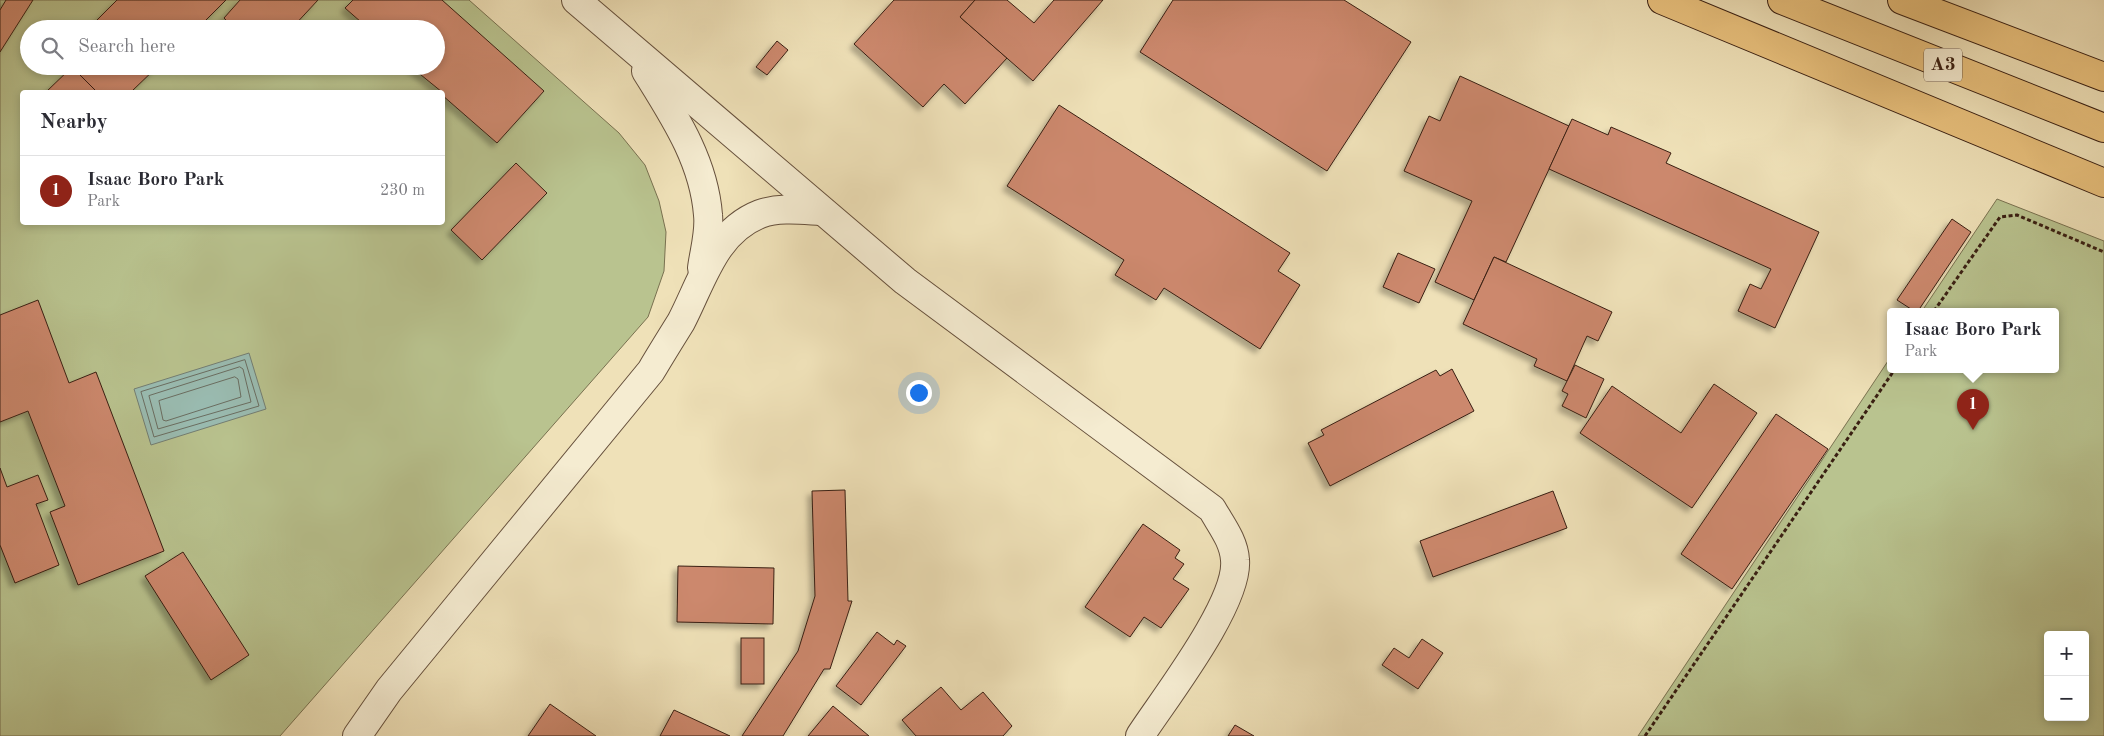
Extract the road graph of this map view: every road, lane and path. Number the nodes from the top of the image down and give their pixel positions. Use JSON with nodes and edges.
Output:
{"nodes":[{"id":1,"x":576,"y":0,"type":"edge"},
{"id":2,"x":1662,"y":0,"type":"edge"},
{"id":3,"x":1782,"y":0,"type":"edge"},
{"id":4,"x":1902,"y":0,"type":"edge"},
{"id":5,"x":634,"y":51,"type":"junction"},
{"id":6,"x":2104,"y":77,"type":"edge"},
{"id":7,"x":2104,"y":128,"type":"edge"},
{"id":8,"x":2104,"y":183,"type":"edge"},
{"id":9,"x":821,"y":211,"type":"junction"},
{"id":10,"x":2104,"y":252,"type":"edge"},
{"id":11,"x":700,"y":279,"type":"junction"},
{"id":12,"x":1936,"y":308,"type":"edge"},
{"id":13,"x":1892,"y":373,"type":"edge"},
{"id":14,"x":357,"y":736,"type":"edge"},
{"id":15,"x":1140,"y":736,"type":"edge"},
{"id":16,"x":1645,"y":736,"type":"edge"}],
"edges":[{"from":1,"to":5,"type":"street"},
{"from":2,"to":8,"type":"highway"},
{"from":3,"to":7,"type":"highway","number":"A3"},
{"from":4,"to":6,"type":"highway","number":"A3"},
{"from":5,"to":9,"type":"street"},
{"from":5,"to":11,"type":"street"},
{"from":9,"to":11,"type":"street"},
{"from":9,"to":15,"type":"street"},
{"from":10,"to":12,"type":"path"},
{"from":11,"to":14,"type":"street"},
{"from":13,"to":16,"type":"path"}]}
